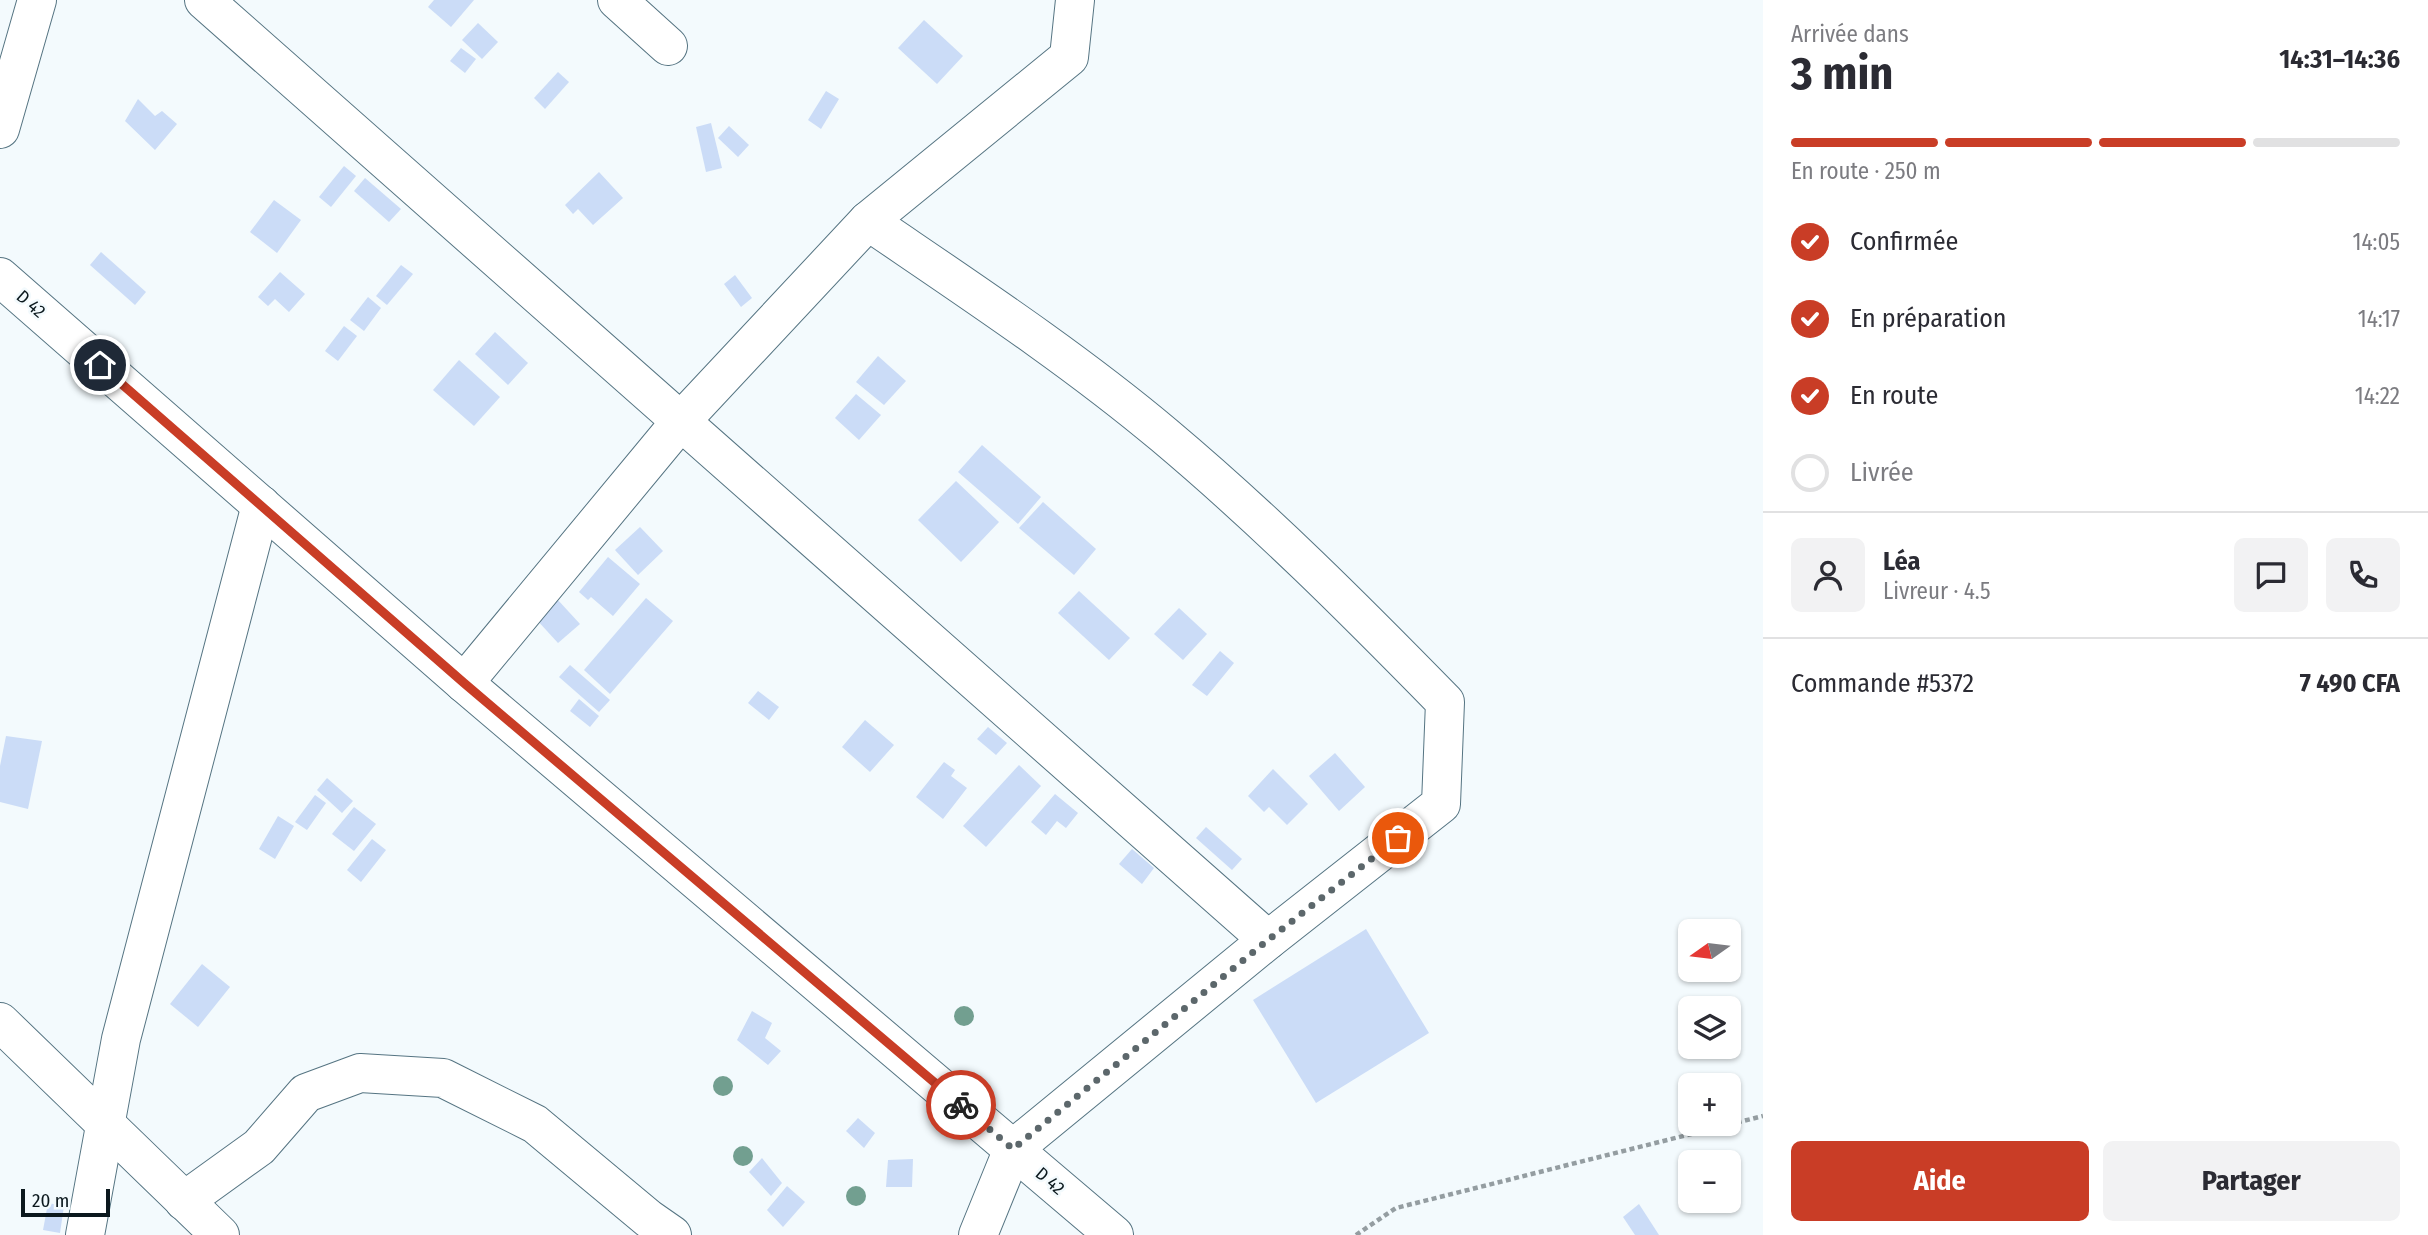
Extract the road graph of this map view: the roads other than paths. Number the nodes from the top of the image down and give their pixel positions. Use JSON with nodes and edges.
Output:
{"nodes":[{"id":1,"x":37,"y":0,"type":"edge"},
{"id":2,"x":204,"y":0,"type":"edge"},
{"id":3,"x":617,"y":0,"type":"edge"},
{"id":4,"x":1075,"y":0,"type":"edge"},
{"id":5,"x":668,"y":46,"type":"dead end"},
{"id":6,"x":0,"y":129,"type":"edge"},
{"id":7,"x":868,"y":221,"type":"junction"},
{"id":8,"x":0,"y":277,"type":"edge"},
{"id":9,"x":681,"y":421,"type":"junction"},
{"id":10,"x":261,"y":505,"type":"junction"},
{"id":11,"x":464,"y":683,"type":"junction"},
{"id":12,"x":1268,"y":940,"type":"junction"},
{"id":13,"x":0,"y":1022,"type":"edge"},
{"id":14,"x":105,"y":1125,"type":"junction"},
{"id":15,"x":1013,"y":1149,"type":"junction"},
{"id":16,"x":184,"y":1201,"type":"junction"},
{"id":17,"x":85,"y":1235,"type":"edge"},
{"id":18,"x":220,"y":1235,"type":"edge"},
{"id":19,"x":672,"y":1235,"type":"edge"},
{"id":20,"x":978,"y":1235,"type":"edge"},
{"id":21,"x":1114,"y":1235,"type":"edge"}],
"edges":[{"from":1,"to":6,"type":"street"},
{"from":2,"to":9,"type":"street"},
{"from":3,"to":5,"type":"street"},
{"from":4,"to":7,"type":"street"},
{"from":7,"to":9,"type":"street"},
{"from":7,"to":12,"type":"street"},
{"from":8,"to":10,"type":"street","name":"D 42","number":"D 42"},
{"from":9,"to":11,"type":"street"},
{"from":9,"to":12,"type":"street"},
{"from":10,"to":11,"type":"street","name":"D 42","number":"D 42"},
{"from":10,"to":14,"type":"street"},
{"from":11,"to":15,"type":"street","name":"D 42","number":"D 42"},
{"from":12,"to":15,"type":"street"},
{"from":13,"to":14,"type":"street"},
{"from":14,"to":16,"type":"street"},
{"from":14,"to":17,"type":"street"},
{"from":15,"to":20,"type":"street"},
{"from":15,"to":21,"type":"street","name":"D 42","number":"D 42"},
{"from":16,"to":18,"type":"street"},
{"from":16,"to":19,"type":"street"}]}
